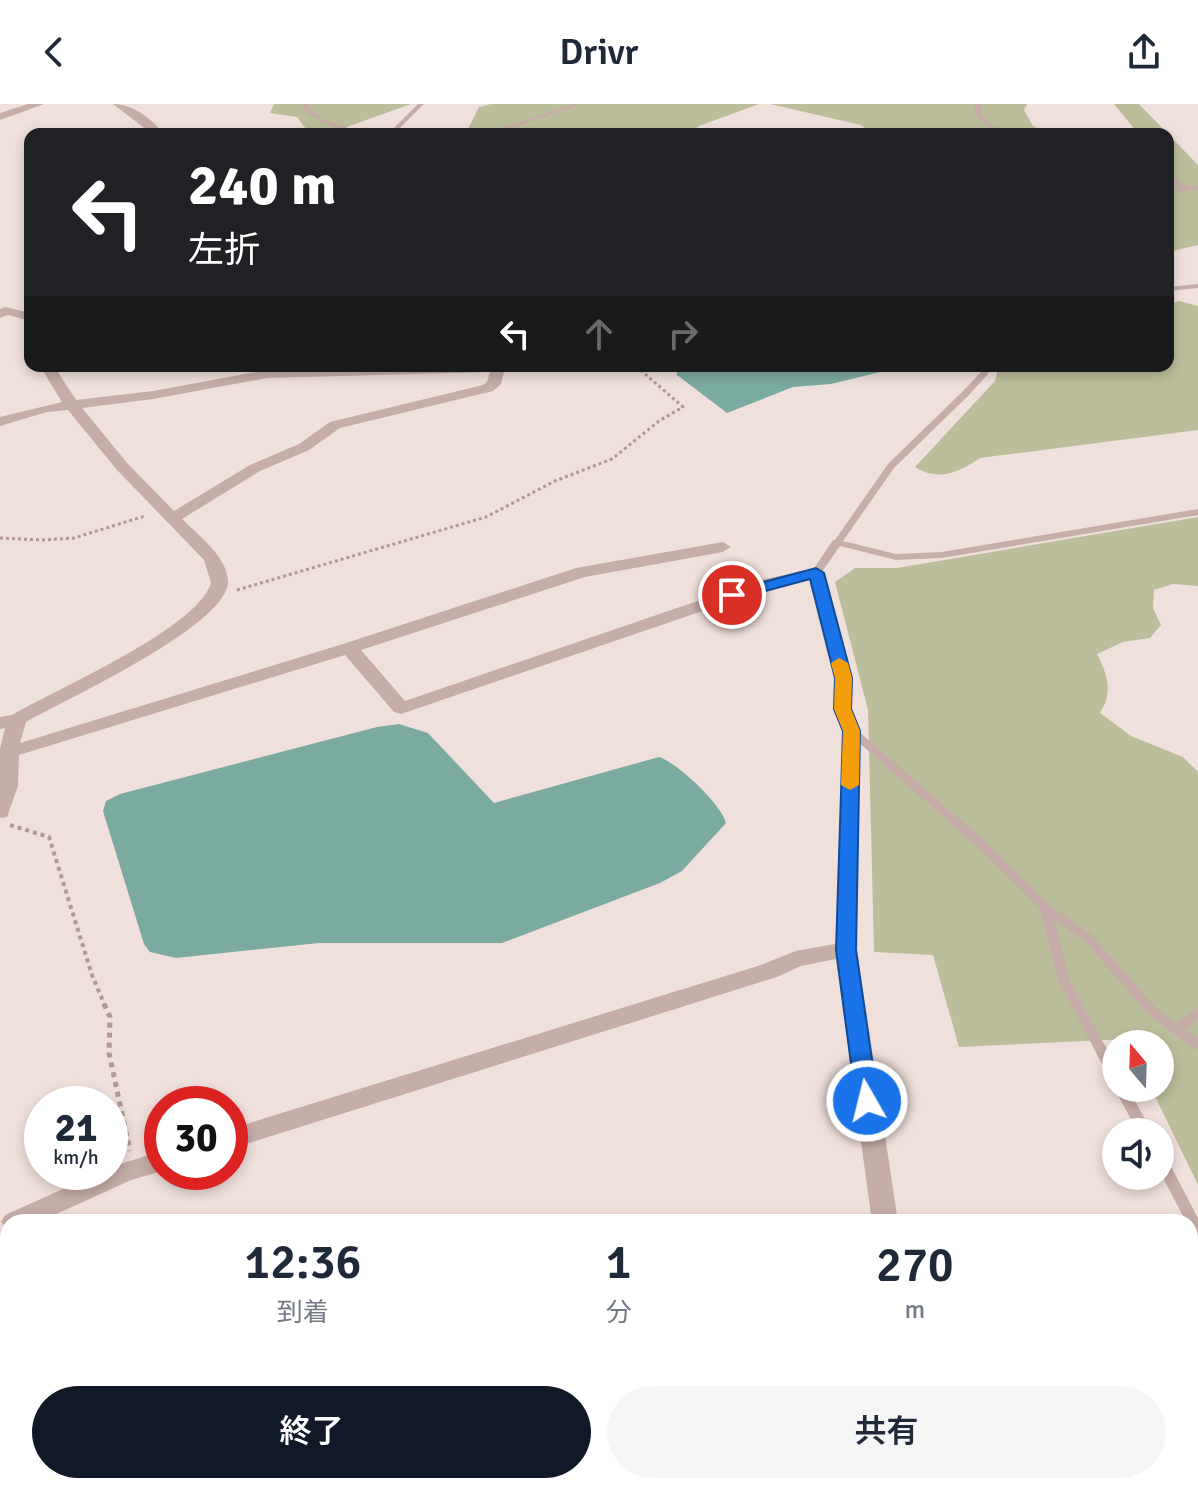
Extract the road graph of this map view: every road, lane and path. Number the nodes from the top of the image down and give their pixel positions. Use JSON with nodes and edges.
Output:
{"nodes":[{"id":1,"x":39,"y":104,"type":"edge"},
{"id":2,"x":118,"y":104,"type":"edge"},
{"id":3,"x":306,"y":104,"type":"edge"},
{"id":4,"x":421,"y":104,"type":"edge"},
{"id":5,"x":580,"y":104,"type":"edge"},
{"id":6,"x":978,"y":104,"type":"edge"},
{"id":7,"x":0,"y":117,"type":"edge"},
{"id":8,"x":153,"y":128,"type":"edge"},
{"id":9,"x":346,"y":128,"type":"edge"},
{"id":10,"x":397,"y":128,"type":"edge"},
{"id":11,"x":506,"y":128,"type":"edge"},
{"id":12,"x":995,"y":128,"type":"edge"},
{"id":13,"x":1174,"y":181,"type":"edge"},
{"id":14,"x":1188,"y":188,"type":"junction"},
{"id":15,"x":1198,"y":188,"type":"edge"},
{"id":16,"x":1174,"y":192,"type":"edge"},
{"id":17,"x":1198,"y":286,"type":"edge"},
{"id":18,"x":1174,"y":288,"type":"edge"},
{"id":19,"x":0,"y":314,"type":"edge"},
{"id":20,"x":24,"y":316,"type":"edge"},
{"id":21,"x":50,"y":372,"type":"edge"},
{"id":22,"x":333,"y":372,"type":"edge"},
{"id":23,"x":497,"y":372,"type":"edge"},
{"id":24,"x":643,"y":372,"type":"edge"},
{"id":25,"x":985,"y":372,"type":"edge"},
{"id":26,"x":69,"y":405,"type":"junction"},
{"id":27,"x":0,"y":422,"type":"edge"},
{"id":28,"x":1198,"y":512,"type":"edge"},
{"id":29,"x":170,"y":515,"type":"junction"},
{"id":30,"x":0,"y":538,"type":"edge"},
{"id":31,"x":836,"y":542,"type":"junction"},
{"id":32,"x":723,"y":547,"type":"dead end"},
{"id":33,"x":816,"y":573,"type":"junction"},
{"id":34,"x":216,"y":597,"type":"junction"},
{"id":35,"x":349,"y":648,"type":"junction"},
{"id":36,"x":852,"y":731,"type":"junction"},
{"id":37,"x":7,"y":733,"type":"edge"},
{"id":38,"x":0,"y":812,"type":"edge"},
{"id":39,"x":0,"y":822,"type":"edge"},
{"id":40,"x":1045,"y":907,"type":"junction"},
{"id":41,"x":846,"y":950,"type":"junction"},
{"id":42,"x":1198,"y":1013,"type":"edge"},
{"id":43,"x":1178,"y":1030,"type":"junction"},
{"id":44,"x":1198,"y":1045,"type":"edge"},
{"id":45,"x":1102,"y":1052,"type":"edge"},
{"id":46,"x":248,"y":1133,"type":"edge"},
{"id":47,"x":144,"y":1167,"type":"edge"},
{"id":48,"x":134,"y":1170,"type":"junction"},
{"id":49,"x":1174,"y":1186,"type":"edge"},
{"id":50,"x":32,"y":1214,"type":"edge"},
{"id":51,"x":884,"y":1214,"type":"edge"},
{"id":52,"x":1189,"y":1214,"type":"edge"}],
"edges":[{"from":1,"to":7,"type":"street"},
{"from":2,"to":8,"type":"street"},
{"from":3,"to":9,"type":"lane"},
{"from":4,"to":10,"type":"lane"},
{"from":5,"to":11,"type":"lane"},
{"from":6,"to":12,"type":"lane"},
{"from":13,"to":14,"type":"lane"},
{"from":14,"to":15,"type":"lane"},
{"from":14,"to":16,"type":"lane"},
{"from":17,"to":18,"type":"lane"},
{"from":19,"to":20,"type":"street"},
{"from":21,"to":26,"type":"street"},
{"from":22,"to":26,"type":"street"},
{"from":23,"to":29,"type":"street"},
{"from":24,"to":34,"type":"path"},
{"from":25,"to":31,"type":"lane"},
{"from":26,"to":27,"type":"street"},
{"from":26,"to":29,"type":"street"},
{"from":28,"to":31,"type":"lane"},
{"from":29,"to":30,"type":"path"},
{"from":29,"to":34,"type":"street"},
{"from":31,"to":33,"type":"lane"},
{"from":32,"to":35,"type":"street"},
{"from":33,"to":35,"type":"street"},
{"from":33,"to":36,"type":"lane"},
{"from":34,"to":37,"type":"street"},
{"from":35,"to":37,"type":"street"},
{"from":36,"to":40,"type":"lane"},
{"from":36,"to":41,"type":"lane"},
{"from":37,"to":38,"type":"street"},
{"from":39,"to":48,"type":"path"},
{"from":40,"to":43,"type":"lane"},
{"from":40,"to":45,"type":"lane"},
{"from":41,"to":46,"type":"street"},
{"from":41,"to":51,"type":"street"},
{"from":42,"to":43,"type":"lane"},
{"from":43,"to":44,"type":"lane"},
{"from":47,"to":48,"type":"street"},
{"from":48,"to":50,"type":"street"},
{"from":49,"to":52,"type":"lane"}]}
